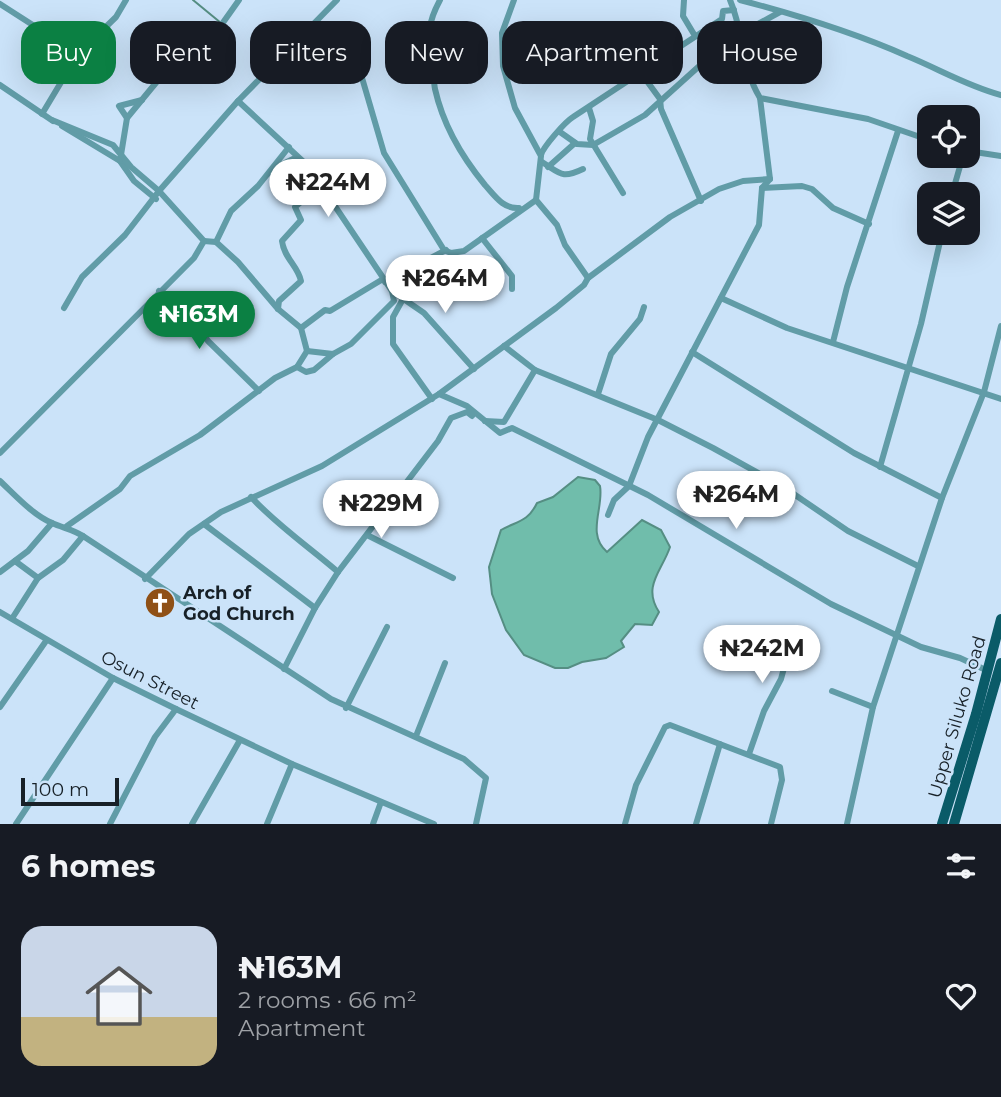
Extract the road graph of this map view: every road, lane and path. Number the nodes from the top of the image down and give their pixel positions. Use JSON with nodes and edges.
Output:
{"nodes":[{"id":1,"x":126,"y":0,"type":"edge"},
{"id":2,"x":239,"y":0,"type":"edge"},
{"id":3,"x":337,"y":0,"type":"edge"},
{"id":4,"x":440,"y":0,"type":"edge"},
{"id":5,"x":514,"y":0,"type":"edge"},
{"id":6,"x":684,"y":0,"type":"edge"},
{"id":7,"x":730,"y":0,"type":"edge"},
{"id":8,"x":740,"y":0,"type":"edge"},
{"id":9,"x":0,"y":4,"type":"edge"},
{"id":10,"x":734,"y":10,"type":"junction"},
{"id":11,"x":782,"y":11,"type":"junction"},
{"id":12,"x":27,"y":21,"type":"edge"},
{"id":13,"x":113,"y":21,"type":"edge"},
{"id":14,"x":315,"y":21,"type":"edge"},
{"id":15,"x":736,"y":21,"type":"edge"},
{"id":16,"x":764,"y":21,"type":"edge"},
{"id":17,"x":695,"y":36,"type":"junction"},
{"id":18,"x":683,"y":44,"type":"edge"},
{"id":19,"x":697,"y":69,"type":"edge"},
{"id":20,"x":60,"y":84,"type":"edge"},
{"id":21,"x":254,"y":84,"type":"edge"},
{"id":22,"x":364,"y":84,"type":"edge"},
{"id":23,"x":619,"y":84,"type":"edge"},
{"id":24,"x":648,"y":84,"type":"edge"},
{"id":25,"x":751,"y":84,"type":"edge"},
{"id":26,"x":0,"y":85,"type":"edge"},
{"id":27,"x":1001,"y":95,"type":"edge"},
{"id":28,"x":760,"y":98,"type":"junction"},
{"id":29,"x":660,"y":99,"type":"junction"},
{"id":30,"x":142,"y":100,"type":"junction"},
{"id":31,"x":238,"y":101,"type":"junction"},
{"id":32,"x":589,"y":108,"type":"junction"},
{"id":33,"x":42,"y":114,"type":"junction"},
{"id":34,"x":127,"y":118,"type":"junction"},
{"id":35,"x":52,"y":120,"type":"junction"},
{"id":36,"x":898,"y":131,"type":"junction"},
{"id":37,"x":560,"y":132,"type":"junction"},
{"id":38,"x":917,"y":137,"type":"edge"},
{"id":39,"x":575,"y":143,"type":"junction"},
{"id":40,"x":592,"y":145,"type":"junction"},
{"id":41,"x":289,"y":147,"type":"junction"},
{"id":42,"x":980,"y":153,"type":"edge"},
{"id":43,"x":1001,"y":156,"type":"edge"},
{"id":44,"x":122,"y":158,"type":"junction"},
{"id":45,"x":541,"y":158,"type":"junction"},
{"id":46,"x":305,"y":163,"type":"junction"},
{"id":47,"x":549,"y":167,"type":"junction"},
{"id":48,"x":583,"y":169,"type":"dead end"},
{"id":49,"x":541,"y":171,"type":"junction"},
{"id":50,"x":269,"y":172,"type":"junction"},
{"id":51,"x":770,"y":179,"type":"junction"},
{"id":52,"x":322,"y":184,"type":"junction"},
{"id":53,"x":762,"y":188,"type":"junction"},
{"id":54,"x":159,"y":191,"type":"junction"},
{"id":55,"x":623,"y":193,"type":"dead end"},
{"id":56,"x":156,"y":199,"type":"junction"},
{"id":57,"x":536,"y":200,"type":"junction"},
{"id":58,"x":701,"y":201,"type":"junction"},
{"id":59,"x":521,"y":208,"type":"junction"},
{"id":60,"x":869,"y":224,"type":"junction"},
{"id":61,"x":482,"y":237,"type":"junction"},
{"id":62,"x":204,"y":241,"type":"junction"},
{"id":63,"x":216,"y":242,"type":"junction"},
{"id":64,"x":939,"y":245,"type":"edge"},
{"id":65,"x":446,"y":250,"type":"junction"},
{"id":66,"x":588,"y":278,"type":"junction"},
{"id":67,"x":384,"y":280,"type":"junction"},
{"id":68,"x":512,"y":289,"type":"dead end"},
{"id":69,"x":159,"y":291,"type":"junction"},
{"id":70,"x":392,"y":291,"type":"junction"},
{"id":71,"x":720,"y":298,"type":"junction"},
{"id":72,"x":150,"y":299,"type":"junction"},
{"id":73,"x":403,"y":299,"type":"junction"},
{"id":74,"x":175,"y":304,"type":"junction"},
{"id":75,"x":644,"y":307,"type":"dead end"},
{"id":76,"x":64,"y":308,"type":"dead end"},
{"id":77,"x":278,"y":309,"type":"junction"},
{"id":78,"x":1001,"y":326,"type":"edge"},
{"id":79,"x":301,"y":328,"type":"junction"},
{"id":80,"x":833,"y":342,"type":"junction"},
{"id":81,"x":505,"y":346,"type":"junction"},
{"id":82,"x":307,"y":351,"type":"junction"},
{"id":83,"x":498,"y":351,"type":"junction"},
{"id":84,"x":692,"y":352,"type":"junction"},
{"id":85,"x":333,"y":355,"type":"junction"},
{"id":86,"x":512,"y":355,"type":"junction"},
{"id":87,"x":298,"y":367,"type":"junction"},
{"id":88,"x":909,"y":368,"type":"junction"},
{"id":89,"x":474,"y":369,"type":"junction"},
{"id":90,"x":535,"y":370,"type":"junction"},
{"id":91,"x":259,"y":391,"type":"junction"},
{"id":92,"x":984,"y":392,"type":"junction"},
{"id":93,"x":439,"y":394,"type":"junction"},
{"id":94,"x":598,"y":394,"type":"junction"},
{"id":95,"x":432,"y":399,"type":"junction"},
{"id":96,"x":1001,"y":399,"type":"edge"},
{"id":97,"x":659,"y":420,"type":"junction"},
{"id":98,"x":486,"y":422,"type":"junction"},
{"id":99,"x":0,"y":453,"type":"edge"},
{"id":100,"x":880,"y":467,"type":"junction"},
{"id":101,"x":0,"y":481,"type":"edge"},
{"id":102,"x":629,"y":486,"type":"junction"},
{"id":103,"x":251,"y":497,"type":"junction"},
{"id":104,"x":942,"y":498,"type":"junction"},
{"id":105,"x":608,"y":515,"type":"dead end"},
{"id":106,"x":52,"y":523,"type":"junction"},
{"id":107,"x":204,"y":524,"type":"junction"},
{"id":108,"x":67,"y":526,"type":"junction"},
{"id":109,"x":367,"y":535,"type":"junction"},
{"id":110,"x":83,"y":536,"type":"junction"},
{"id":111,"x":15,"y":561,"type":"junction"},
{"id":112,"x":918,"y":566,"type":"junction"},
{"id":113,"x":1,"y":569,"type":"edge"},
{"id":114,"x":338,"y":572,"type":"junction"},
{"id":115,"x":38,"y":578,"type":"junction"},
{"id":116,"x":145,"y":579,"type":"junction"},
{"id":117,"x":453,"y":579,"type":"dead end"},
{"id":118,"x":314,"y":608,"type":"junction"},
{"id":119,"x":0,"y":612,"type":"edge"},
{"id":120,"x":13,"y":617,"type":"junction"},
{"id":121,"x":1001,"y":619,"type":"edge"},
{"id":122,"x":387,"y":627,"type":"dead end"},
{"id":123,"x":729,"y":633,"type":"dead end"},
{"id":124,"x":895,"y":636,"type":"junction"},
{"id":125,"x":46,"y":641,"type":"junction"},
{"id":126,"x":445,"y":663,"type":"dead end"},
{"id":127,"x":1001,"y":663,"type":"edge"},
{"id":128,"x":284,"y":669,"type":"junction"},
{"id":129,"x":988,"y":671,"type":"junction"},
{"id":130,"x":113,"y":678,"type":"junction"},
{"id":131,"x":832,"y":691,"type":"dead end"},
{"id":132,"x":873,"y":706,"type":"junction"},
{"id":133,"x":0,"y":708,"type":"edge"},
{"id":134,"x":346,"y":708,"type":"junction"},
{"id":135,"x":176,"y":709,"type":"junction"},
{"id":136,"x":416,"y":736,"type":"junction"},
{"id":137,"x":240,"y":740,"type":"junction"},
{"id":138,"x":720,"y":744,"type":"junction"},
{"id":139,"x":749,"y":754,"type":"junction"},
{"id":140,"x":292,"y":764,"type":"junction"},
{"id":141,"x":381,"y":802,"type":"junction"},
{"id":142,"x":16,"y":824,"type":"edge"},
{"id":143,"x":110,"y":824,"type":"edge"},
{"id":144,"x":192,"y":824,"type":"edge"},
{"id":145,"x":267,"y":824,"type":"edge"},
{"id":146,"x":373,"y":824,"type":"edge"},
{"id":147,"x":434,"y":824,"type":"edge"},
{"id":148,"x":476,"y":824,"type":"edge"},
{"id":149,"x":625,"y":824,"type":"edge"},
{"id":150,"x":696,"y":824,"type":"edge"},
{"id":151,"x":771,"y":824,"type":"edge"},
{"id":152,"x":847,"y":824,"type":"edge"},
{"id":153,"x":942,"y":824,"type":"edge"},
{"id":154,"x":954,"y":824,"type":"edge"}],
"edges":[{"from":1,"to":13,"type":"street"},
{"from":2,"to":30,"type":"street"},
{"from":3,"to":14,"type":"street"},
{"from":4,"to":59,"type":"street"},
{"from":5,"to":45,"type":"street"},
{"from":6,"to":17,"type":"street"},
{"from":7,"to":10,"type":"street"},
{"from":8,"to":11,"type":"street"},
{"from":9,"to":12,"type":"street"},
{"from":10,"to":15,"type":"street"},
{"from":10,"to":17,"type":"street"},
{"from":11,"to":16,"type":"street"},
{"from":11,"to":27,"type":"street"},
{"from":17,"to":18,"type":"street"},
{"from":19,"to":29,"type":"street"},
{"from":20,"to":33,"type":"street"},
{"from":21,"to":31,"type":"street"},
{"from":22,"to":65,"type":"street"},
{"from":23,"to":32,"type":"street"},
{"from":24,"to":29,"type":"street"},
{"from":25,"to":28,"type":"street"},
{"from":26,"to":33,"type":"street"},
{"from":28,"to":36,"type":"street"},
{"from":28,"to":51,"type":"street"},
{"from":29,"to":40,"type":"street"},
{"from":29,"to":58,"type":"street"},
{"from":30,"to":34,"type":"street"},
{"from":30,"to":34,"type":"street"},
{"from":31,"to":41,"type":"street"},
{"from":31,"to":54,"type":"street"},
{"from":32,"to":37,"type":"street"},
{"from":32,"to":40,"type":"street"},
{"from":33,"to":35,"type":"street"},
{"from":34,"to":44,"type":"street"},
{"from":35,"to":44,"type":"street"},
{"from":35,"to":44,"type":"street"},
{"from":36,"to":38,"type":"street"},
{"from":36,"to":60,"type":"street"},
{"from":37,"to":39,"type":"street"},
{"from":37,"to":45,"type":"street"},
{"from":39,"to":40,"type":"street"},
{"from":39,"to":47,"type":"street"},
{"from":40,"to":55,"type":"street"},
{"from":41,"to":46,"type":"street"},
{"from":41,"to":50,"type":"street"},
{"from":42,"to":43,"type":"street"},
{"from":44,"to":54,"type":"street"},
{"from":44,"to":56,"type":"street"},
{"from":45,"to":47,"type":"street"},
{"from":45,"to":49,"type":"street"},
{"from":46,"to":50,"type":"street"},
{"from":46,"to":52,"type":"street"},
{"from":47,"to":48,"type":"street"},
{"from":47,"to":49,"type":"street"},
{"from":49,"to":57,"type":"street"},
{"from":50,"to":63,"type":"street"},
{"from":51,"to":53,"type":"street"},
{"from":51,"to":58,"type":"street"},
{"from":52,"to":67,"type":"street"},
{"from":52,"to":77,"type":"street"},
{"from":53,"to":60,"type":"street"},
{"from":53,"to":71,"type":"street"},
{"from":54,"to":56,"type":"street"},
{"from":54,"to":62,"type":"street"},
{"from":56,"to":76,"type":"street"},
{"from":57,"to":59,"type":"street"},
{"from":57,"to":66,"type":"street"},
{"from":58,"to":66,"type":"street"},
{"from":59,"to":61,"type":"street"},
{"from":60,"to":80,"type":"street"},
{"from":61,"to":65,"type":"street"},
{"from":61,"to":68,"type":"street"},
{"from":62,"to":63,"type":"street"},
{"from":62,"to":69,"type":"street"},
{"from":63,"to":77,"type":"street"},
{"from":64,"to":88,"type":"street"},
{"from":65,"to":67,"type":"street"},
{"from":66,"to":81,"type":"street"},
{"from":67,"to":70,"type":"street"},
{"from":67,"to":79,"type":"street"},
{"from":69,"to":72,"type":"street"},
{"from":69,"to":74,"type":"street"},
{"from":70,"to":73,"type":"street"},
{"from":70,"to":85,"type":"street"},
{"from":71,"to":80,"type":"street"},
{"from":71,"to":84,"type":"street"},
{"from":72,"to":74,"type":"street"},
{"from":72,"to":99,"type":"street"},
{"from":73,"to":89,"type":"street"},
{"from":73,"to":95,"type":"street"},
{"from":74,"to":91,"type":"street"},
{"from":75,"to":94,"type":"street"},
{"from":77,"to":79,"type":"street"},
{"from":78,"to":92,"type":"street"},
{"from":79,"to":82,"type":"street"},
{"from":80,"to":88,"type":"street"},
{"from":81,"to":83,"type":"street"},
{"from":81,"to":86,"type":"street"},
{"from":82,"to":85,"type":"street"},
{"from":82,"to":87,"type":"street"},
{"from":83,"to":86,"type":"street"},
{"from":83,"to":89,"type":"street"},
{"from":84,"to":97,"type":"street"},
{"from":84,"to":100,"type":"street"},
{"from":85,"to":87,"type":"street"},
{"from":86,"to":90,"type":"street"},
{"from":87,"to":91,"type":"street"},
{"from":88,"to":92,"type":"street"},
{"from":88,"to":100,"type":"street"},
{"from":89,"to":93,"type":"street"},
{"from":90,"to":94,"type":"street"},
{"from":90,"to":98,"type":"street"},
{"from":91,"to":108,"type":"street"},
{"from":92,"to":96,"type":"street"},
{"from":92,"to":104,"type":"street"},
{"from":93,"to":95,"type":"street"},
{"from":93,"to":98,"type":"street"},
{"from":94,"to":97,"type":"street"},
{"from":95,"to":103,"type":"street"},
{"from":97,"to":102,"type":"street"},
{"from":97,"to":112,"type":"street"},
{"from":98,"to":102,"type":"street"},
{"from":98,"to":109,"type":"street"},
{"from":100,"to":104,"type":"street"},
{"from":101,"to":106,"type":"street"},
{"from":102,"to":105,"type":"street"},
{"from":102,"to":124,"type":"street"},
{"from":103,"to":107,"type":"street"},
{"from":103,"to":114,"type":"street"},
{"from":104,"to":112,"type":"street"},
{"from":106,"to":108,"type":"street"},
{"from":106,"to":111,"type":"street"},
{"from":107,"to":116,"type":"street"},
{"from":107,"to":118,"type":"street"},
{"from":108,"to":110,"type":"street"},
{"from":109,"to":114,"type":"street"},
{"from":109,"to":117,"type":"street"},
{"from":110,"to":115,"type":"street"},
{"from":110,"to":116,"type":"street"},
{"from":111,"to":113,"type":"street"},
{"from":111,"to":115,"type":"street"},
{"from":112,"to":124,"type":"street"},
{"from":114,"to":118,"type":"street"},
{"from":115,"to":120,"type":"street"},
{"from":116,"to":128,"type":"street"},
{"from":118,"to":128,"type":"street"},
{"from":119,"to":120,"type":"street","name":"Osun Street"},
{"from":120,"to":125,"type":"street","name":"Osun Street"},
{"from":121,"to":129,"type":"main road","name":"Upper Siluko Road"},
{"from":122,"to":134,"type":"street"},
{"from":123,"to":139,"type":"street"},
{"from":124,"to":129,"type":"street"},
{"from":124,"to":132,"type":"street"},
{"from":125,"to":130,"type":"street","name":"Osun Street"},
{"from":125,"to":133,"type":"street"},
{"from":126,"to":136,"type":"street"},
{"from":127,"to":154,"type":"main road","name":"Upper Siluko Road"},
{"from":128,"to":134,"type":"street"},
{"from":129,"to":153,"type":"main road","name":"Upper Siluko Road"},
{"from":130,"to":135,"type":"street","name":"Osun Street"},
{"from":130,"to":142,"type":"street"},
{"from":131,"to":132,"type":"street"},
{"from":132,"to":152,"type":"street"},
{"from":134,"to":136,"type":"street"},
{"from":135,"to":137,"type":"street","name":"Osun Street"},
{"from":135,"to":143,"type":"street"},
{"from":136,"to":148,"type":"street"},
{"from":137,"to":140,"type":"street","name":"Osun Street"},
{"from":137,"to":144,"type":"street"},
{"from":138,"to":139,"type":"street"},
{"from":138,"to":149,"type":"street"},
{"from":138,"to":150,"type":"street"},
{"from":139,"to":151,"type":"street"},
{"from":140,"to":141,"type":"street","name":"Osun Street"},
{"from":140,"to":145,"type":"street"},
{"from":141,"to":146,"type":"street"},
{"from":141,"to":147,"type":"street","name":"Osun Street"}]}
